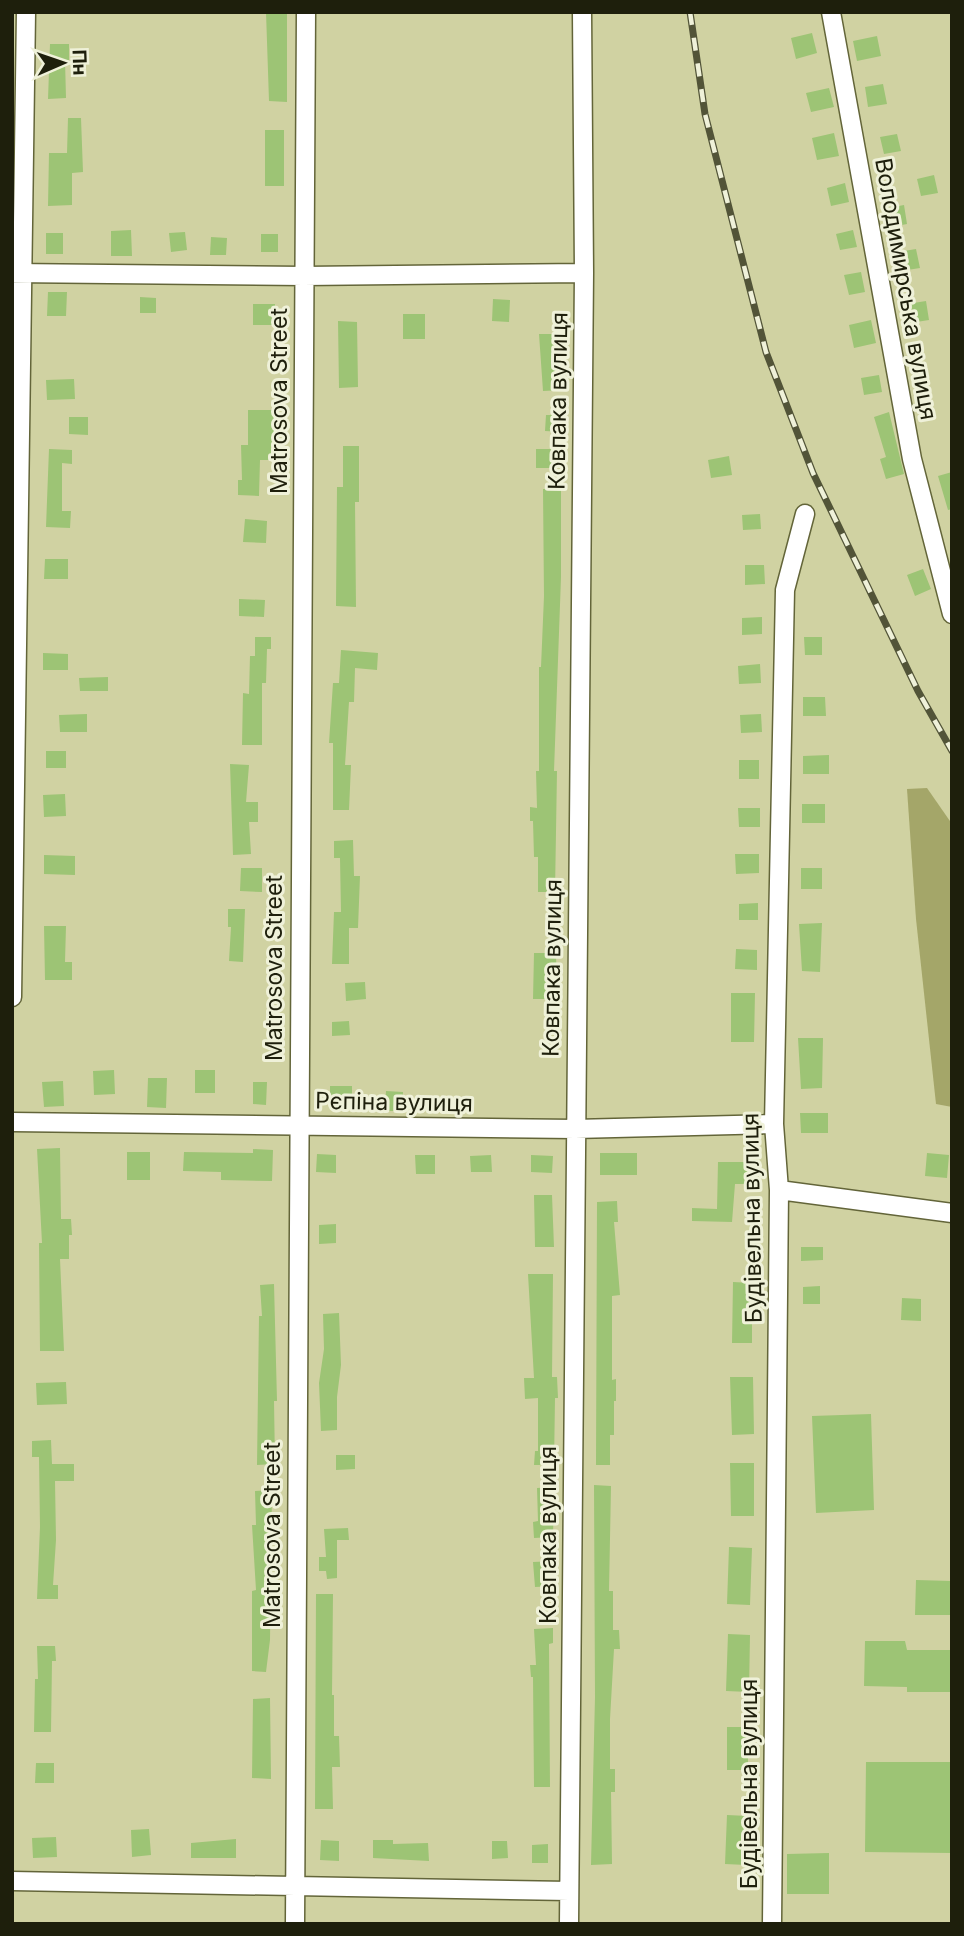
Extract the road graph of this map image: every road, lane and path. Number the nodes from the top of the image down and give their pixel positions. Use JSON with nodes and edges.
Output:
{"nodes":[{"id":1,"x":26,"y":12,"type":"edge"},
{"id":2,"x":306,"y":12,"type":"edge"},
{"id":3,"x":582,"y":12,"type":"edge"},
{"id":4,"x":831,"y":12,"type":"edge"},
{"id":5,"x":16,"y":273,"type":"edge"},
{"id":6,"x":584,"y":273,"type":"junction"},
{"id":7,"x":304,"y":276,"type":"junction"},
{"id":8,"x":805,"y":514,"type":"dead end"},
{"id":9,"x":952,"y":614,"type":"edge"},
{"id":10,"x":12,"y":997,"type":"edge"},
{"id":11,"x":12,"y":1122,"type":"edge"},
{"id":12,"x":775,"y":1124,"type":"junction"},
{"id":13,"x":298,"y":1125,"type":"junction"},
{"id":14,"x":575,"y":1129,"type":"junction"},
{"id":15,"x":779,"y":1190,"type":"junction"},
{"id":16,"x":952,"y":1213,"type":"edge"},
{"id":17,"x":12,"y":1881,"type":"edge"},
{"id":18,"x":295,"y":1889,"type":"junction"},
{"id":19,"x":569,"y":1891,"type":"junction"},
{"id":20,"x":295,"y":1924,"type":"edge"},
{"id":21,"x":569,"y":1924,"type":"edge"},
{"id":22,"x":772,"y":1924,"type":"edge"}],
"edges":[{"from":1,"to":5,"type":"street"},
{"from":2,"to":7,"type":"street","name":"Matrosova Street"},
{"from":3,"to":6,"type":"street","name":"Ковпака вулиця"},
{"from":4,"to":9,"type":"street","name":"Володимирська вулиця"},
{"from":5,"to":7,"type":"street"},
{"from":5,"to":10,"type":"street"},
{"from":6,"to":7,"type":"street"},
{"from":6,"to":14,"type":"street","name":"Ковпака вулиця"},
{"from":7,"to":13,"type":"street","name":"Matrosova Street"},
{"from":8,"to":12,"type":"street","name":"Будівельна вулиця"},
{"from":11,"to":13,"type":"street","name":"Рєпіна вулиця"},
{"from":12,"to":14,"type":"street","name":"Рєпіна вулиця"},
{"from":12,"to":15,"type":"street","name":"Будівельна вулиця"},
{"from":13,"to":14,"type":"street","name":"Рєпіна вулиця"},
{"from":13,"to":18,"type":"street","name":"Matrosova Street"},
{"from":14,"to":19,"type":"street","name":"Ковпака вулиця"},
{"from":15,"to":16,"type":"street"},
{"from":15,"to":22,"type":"street","name":"Будівельна вулиця"},
{"from":17,"to":18,"type":"street"},
{"from":18,"to":19,"type":"street"},
{"from":18,"to":20,"type":"street","name":"Matrosova Street"},
{"from":19,"to":21,"type":"street","name":"Ковпака вулиця"}]}
